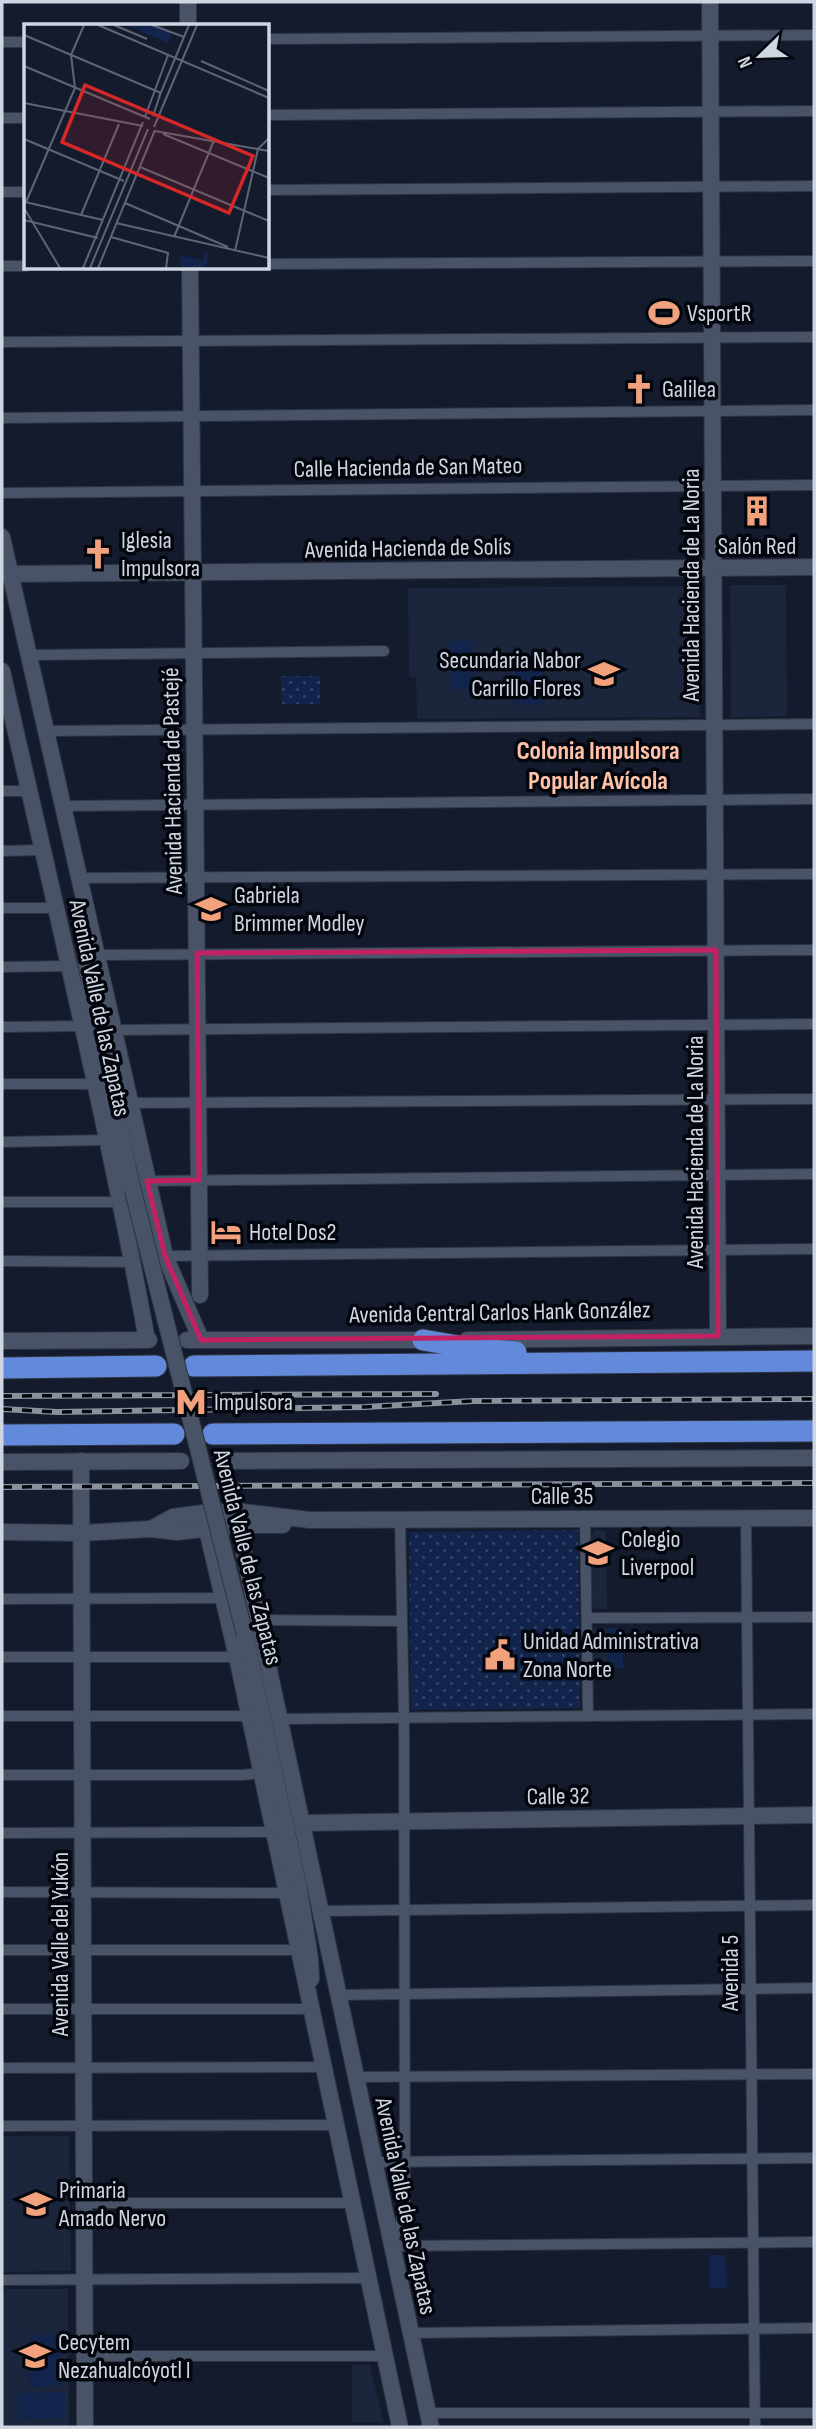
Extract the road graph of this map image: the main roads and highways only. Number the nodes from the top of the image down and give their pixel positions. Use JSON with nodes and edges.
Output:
{"nodes":[{"id":1,"x":188,"y":2,"type":"edge"},
{"id":2,"x":710,"y":2,"type":"edge"},
{"id":3,"x":188,"y":24,"type":"edge"},
{"id":4,"x":190,"y":270,"type":"edge"},
{"id":5,"x":2,"y":537,"type":"edge"},
{"id":6,"x":814,"y":567,"type":"edge"},
{"id":7,"x":714,"y":568,"type":"junction"},
{"id":8,"x":193,"y":572,"type":"junction"},
{"id":9,"x":6,"y":574,"type":"edge"},
{"id":10,"x":2,"y":673,"type":"edge"},
{"id":11,"x":9,"y":733,"type":"edge"},
{"id":12,"x":41,"y":850,"type":"junction"},
{"id":13,"x":78,"y":878,"type":"junction"},
{"id":14,"x":90,"y":992,"type":"junction"},
{"id":15,"x":121,"y":1209,"type":"junction"},
{"id":16,"x":154,"y":1210,"type":"junction"},
{"id":17,"x":200,"y":1295,"type":"dead end"},
{"id":18,"x":718,"y":1336,"type":"junction"},
{"id":19,"x":814,"y":1336,"type":"edge"},
{"id":20,"x":194,"y":1340,"type":"joint"},
{"id":21,"x":423,"y":1340,"type":"junction"},
{"id":22,"x":2,"y":1341,"type":"edge"},
{"id":23,"x":814,"y":1361,"type":"edge"},
{"id":24,"x":584,"y":1362,"type":"junction"},
{"id":25,"x":156,"y":1366,"type":"dead end"},
{"id":26,"x":194,"y":1366,"type":"dead end"},
{"id":27,"x":2,"y":1368,"type":"edge"},
{"id":28,"x":814,"y":1431,"type":"edge"},
{"id":29,"x":213,"y":1433,"type":"dead end"},
{"id":30,"x":174,"y":1434,"type":"dead end"},
{"id":31,"x":2,"y":1436,"type":"edge"},
{"id":32,"x":814,"y":1458,"type":"edge"},
{"id":33,"x":80,"y":1461,"type":"junction"},
{"id":34,"x":181,"y":1461,"type":"dead end"},
{"id":35,"x":221,"y":1461,"type":"dead end"},
{"id":36,"x":2,"y":1462,"type":"edge"},
{"id":37,"x":235,"y":1518,"type":"junction"},
{"id":38,"x":814,"y":1518,"type":"edge"},
{"id":39,"x":205,"y":1521,"type":"junction"},
{"id":40,"x":2,"y":1532,"type":"edge"},
{"id":41,"x":81,"y":1533,"type":"junction"},
{"id":42,"x":248,"y":1580,"type":"junction"},
{"id":43,"x":221,"y":1590,"type":"junction"},
{"id":44,"x":814,"y":1815,"type":"edge"},
{"id":45,"x":302,"y":1823,"type":"junction"},
{"id":46,"x":292,"y":1891,"type":"junction"},
{"id":47,"x":338,"y":1995,"type":"junction"},
{"id":48,"x":310,"y":2009,"type":"junction"},
{"id":49,"x":429,"y":2420,"type":"edge"},
{"id":50,"x":85,"y":2427,"type":"edge"},
{"id":51,"x":400,"y":2427,"type":"edge"}],
"edges":[{"from":1,"to":3,"type":"main road"},
{"from":2,"to":7,"type":"main road","name":"Avenida Hacienda de La Noria"},
{"from":4,"to":8,"type":"main road","name":"Avenida Hacienda de Pastejé"},
{"from":5,"to":9,"type":"main road","name":"Avenida Valle de las Zapatas"},
{"from":6,"to":7,"type":"main road","name":"Avenida Hacienda de Solís"},
{"from":7,"to":8,"type":"main road","name":"Avenida Hacienda de Solís"},
{"from":7,"to":18,"type":"main road","name":"Avenida Hacienda de La Noria"},
{"from":8,"to":9,"type":"main road","name":"Avenida Hacienda de Solís"},
{"from":8,"to":17,"type":"main road","name":"Avenida Hacienda de Pastejé"},
{"from":9,"to":13,"type":"main road","name":"Avenida Valle de las Zapatas"},
{"from":10,"to":11,"type":"main road","name":"Avenida Valle de las Zapatas"},
{"from":11,"to":12,"type":"main road","name":"Avenida Valle de las Zapatas"},
{"from":12,"to":14,"type":"main road","name":"Avenida Valle de las Zapatas"},
{"from":12,"to":15,"type":"main road","name":"Avenida Valle de las Zapatas"},
{"from":13,"to":14,"type":"main road","name":"Avenida Valle de las Zapatas"},
{"from":13,"to":16,"type":"main road","name":"Avenida Valle de las Zapatas"},
{"from":14,"to":46,"type":"main road","name":"Avenida Valle de las Zapatas","bridge":true},
{"from":15,"to":16,"type":"main road"},
{"from":15,"to":22,"type":"main road","name":"Avenida Valle de las Zapatas"},
{"from":16,"to":20,"type":"main road","name":"Avenida Valle de las Zapatas"},
{"from":18,"to":19,"type":"main road","name":"Avenida Central Carlos Hank González"},
{"from":18,"to":21,"type":"main road","name":"Avenida Central Carlos Hank González"},
{"from":20,"to":21,"type":"main road","name":"Avenida Central Carlos Hank González"},
{"from":21,"to":24,"type":"highway"},
{"from":23,"to":24,"type":"highway","name":"Avenida Central Carlos Hank González"},
{"from":24,"to":26,"type":"highway","name":"Avenida Central Carlos Hank González"},
{"from":25,"to":27,"type":"highway"},
{"from":28,"to":29,"type":"highway"},
{"from":30,"to":31,"type":"highway"},
{"from":32,"to":35,"type":"main road"},
{"from":33,"to":34,"type":"main road"},
{"from":33,"to":36,"type":"main road"},
{"from":33,"to":41,"type":"main road","name":"Avenida Valle del Yukón"},
{"from":37,"to":38,"type":"main road","name":"Calle 35"},
{"from":37,"to":39,"type":"main road","name":"Calle 35"},
{"from":37,"to":42,"type":"main road","name":"Avenida Valle de las Zapatas"},
{"from":39,"to":41,"type":"main road"},
{"from":39,"to":43,"type":"main road","name":"Avenida Valle de las Zapatas"},
{"from":40,"to":41,"type":"main road"},
{"from":41,"to":50,"type":"main road","name":"Avenida Valle del Yukón"},
{"from":42,"to":43,"type":"main road"},
{"from":42,"to":45,"type":"main road","name":"Avenida Valle de las Zapatas"},
{"from":43,"to":46,"type":"main road","name":"Avenida Valle de las Zapatas"},
{"from":44,"to":45,"type":"main road","name":"Calle 32"},
{"from":45,"to":47,"type":"main road","name":"Avenida Valle de las Zapatas"},
{"from":46,"to":47,"type":"main road","name":"Avenida Valle de las Zapatas"},
{"from":46,"to":48,"type":"main road","name":"Avenida Valle de las Zapatas"},
{"from":46,"to":48,"type":"main road","name":"Avenida Valle de las Zapatas"},
{"from":47,"to":49,"type":"main road","name":"Avenida Valle de las Zapatas"},
{"from":48,"to":51,"type":"main road","name":"Avenida Valle de las Zapatas"}]}
